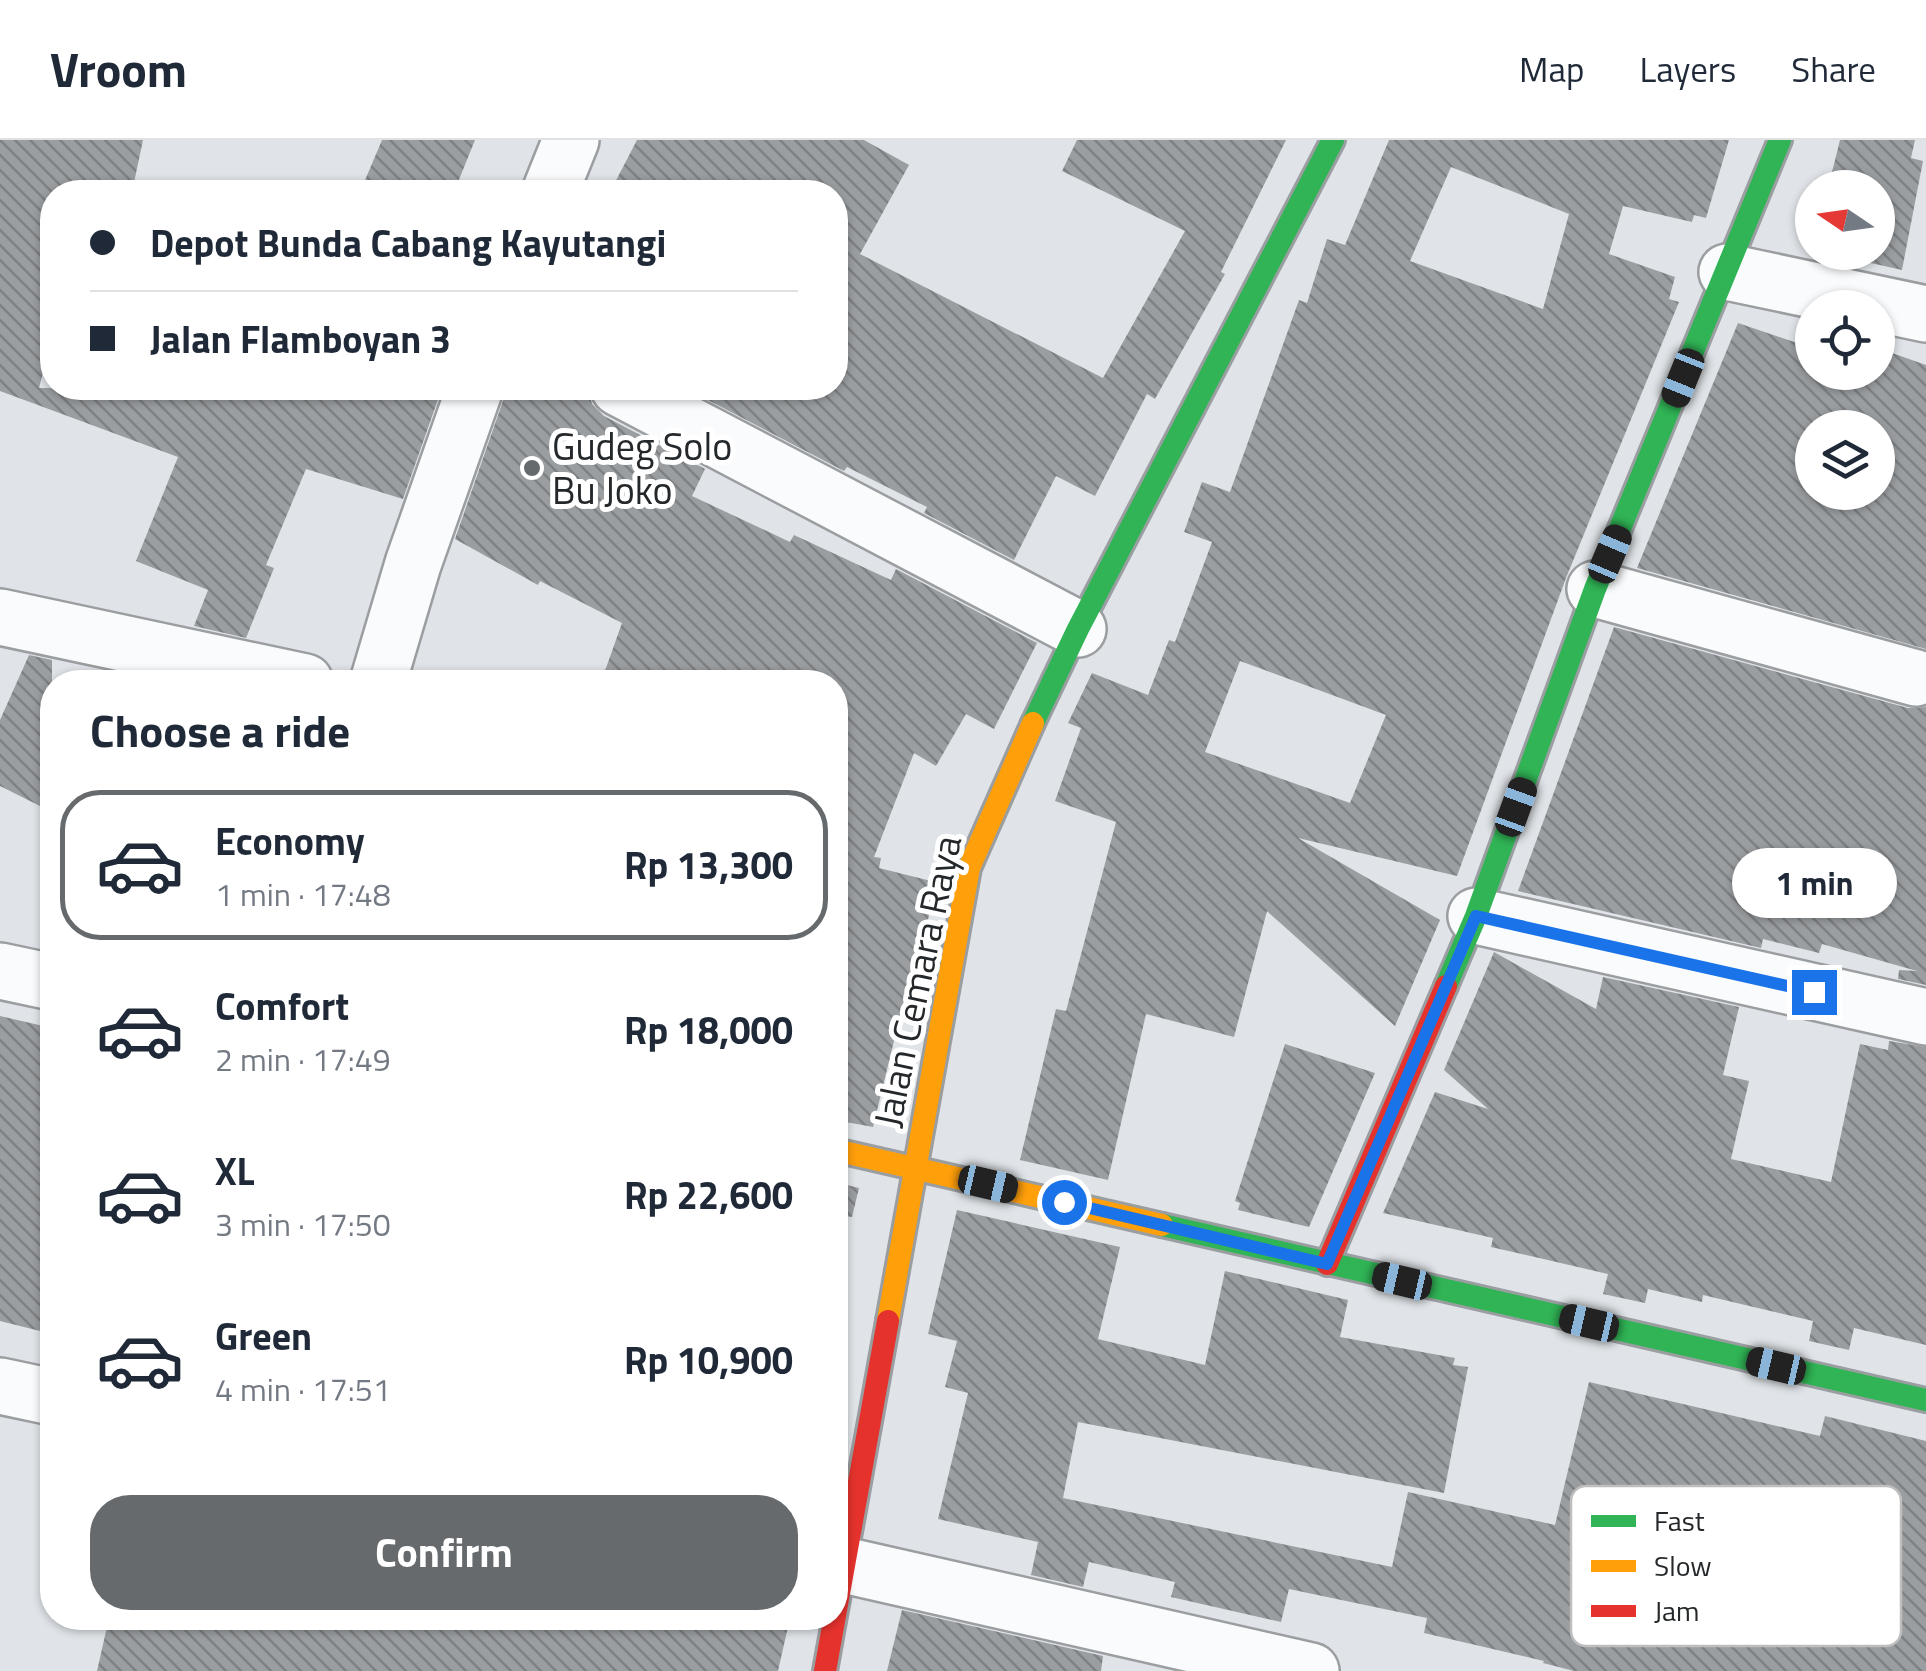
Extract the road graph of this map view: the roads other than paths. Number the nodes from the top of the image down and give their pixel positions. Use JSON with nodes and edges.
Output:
{"nodes":[{"id":1,"x":571,"y":140,"type":"edge"},
{"id":2,"x":1332,"y":140,"type":"edge"},
{"id":3,"x":1780,"y":140,"type":"edge"},
{"id":4,"x":555,"y":180,"type":"edge"},
{"id":5,"x":1727,"y":272,"type":"junction"},
{"id":6,"x":1926,"y":314,"type":"edge"},
{"id":7,"x":471,"y":400,"type":"edge"},
{"id":8,"x":642,"y":400,"type":"edge"},
{"id":9,"x":1595,"y":589,"type":"junction"},
{"id":10,"x":0,"y":617,"type":"edge"},
{"id":11,"x":1078,"y":628,"type":"junction"},
{"id":12,"x":249,"y":670,"type":"edge"},
{"id":13,"x":382,"y":670,"type":"edge"},
{"id":14,"x":1916,"y":678,"type":"dead end"},
{"id":15,"x":1476,"y":916,"type":"junction"},
{"id":16,"x":0,"y":971,"type":"edge"},
{"id":17,"x":40,"y":979,"type":"edge"},
{"id":18,"x":1926,"y":1016,"type":"edge"},
{"id":19,"x":848,"y":1153,"type":"edge"},
{"id":20,"x":913,"y":1166,"type":"junction"},
{"id":21,"x":1327,"y":1264,"type":"junction"},
{"id":22,"x":0,"y":1386,"type":"edge"},
{"id":23,"x":40,"y":1394,"type":"edge"},
{"id":24,"x":1926,"y":1400,"type":"edge"},
{"id":25,"x":848,"y":1521,"type":"edge"},
{"id":26,"x":848,"y":1567,"type":"edge"},
{"id":27,"x":831,"y":1630,"type":"edge"},
{"id":28,"x":825,"y":1671,"type":"edge"},
{"id":29,"x":1311,"y":1671,"type":"edge"}],
"edges":[{"from":1,"to":4,"type":"street"},
{"from":2,"to":11,"type":"street","name":"Jalan Cemara Raya"},
{"from":3,"to":5,"type":"street"},
{"from":5,"to":6,"type":"street"},
{"from":5,"to":9,"type":"street"},
{"from":7,"to":13,"type":"street"},
{"from":8,"to":11,"type":"street"},
{"from":9,"to":14,"type":"street"},
{"from":9,"to":15,"type":"street"},
{"from":10,"to":12,"type":"street"},
{"from":11,"to":20,"type":"street","name":"Jalan Cemara Raya"},
{"from":15,"to":18,"type":"street"},
{"from":15,"to":21,"type":"street"},
{"from":16,"to":17,"type":"street"},
{"from":19,"to":20,"type":"street"},
{"from":20,"to":21,"type":"street"},
{"from":20,"to":25,"type":"street","name":"Jalan Cemara Raya"},
{"from":21,"to":24,"type":"street"},
{"from":22,"to":23,"type":"street"},
{"from":26,"to":29,"type":"street"},
{"from":27,"to":28,"type":"street","name":"Jalan Cemara Raya"}]}
